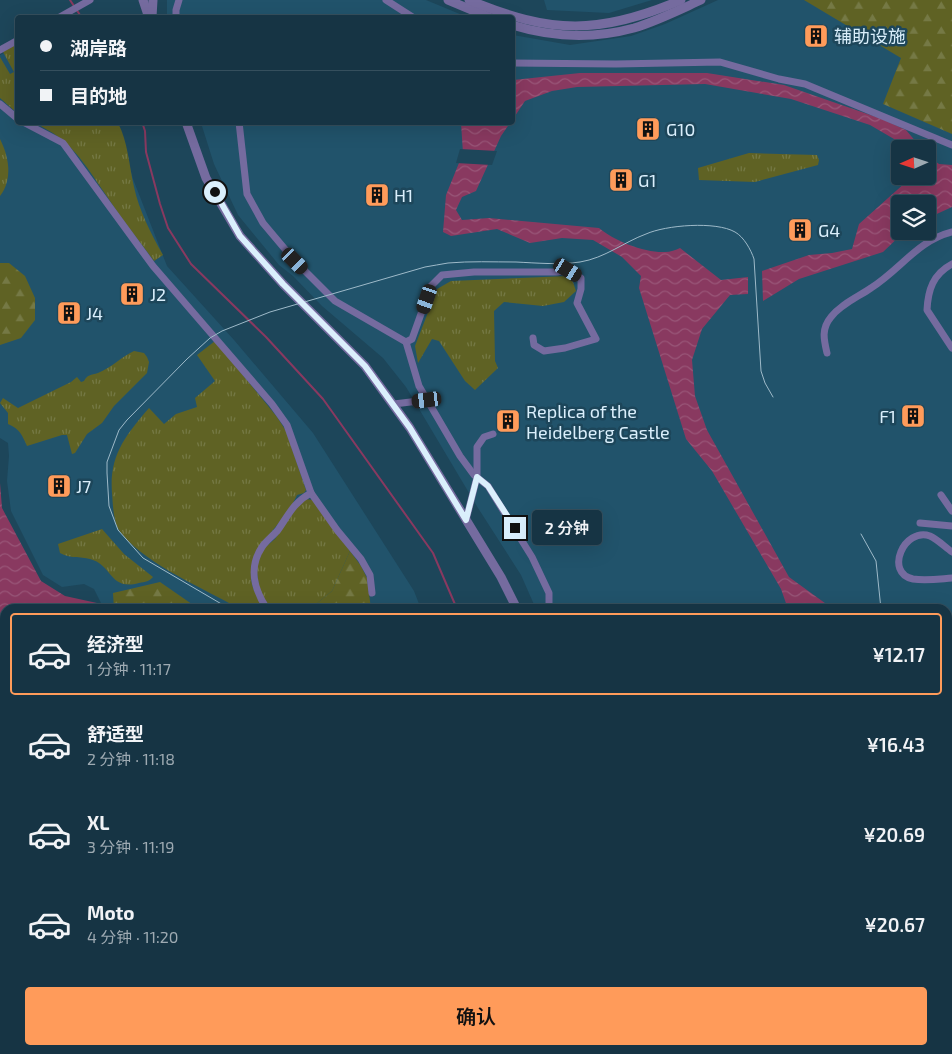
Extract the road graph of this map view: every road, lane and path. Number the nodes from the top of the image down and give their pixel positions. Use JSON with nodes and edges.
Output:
{"nodes":[{"id":1,"x":90,"y":0,"type":"edge"},
{"id":2,"x":143,"y":0,"type":"edge"},
{"id":3,"x":152,"y":0,"type":"edge"},
{"id":4,"x":179,"y":0,"type":"edge"},
{"id":5,"x":386,"y":0,"type":"edge"},
{"id":6,"x":448,"y":0,"type":"edge"},
{"id":7,"x":470,"y":0,"type":"edge"},
{"id":8,"x":681,"y":0,"type":"edge"},
{"id":9,"x":701,"y":0,"type":"edge"},
{"id":10,"x":63,"y":15,"type":"edge"},
{"id":11,"x":149,"y":15,"type":"edge"},
{"id":12,"x":150,"y":15,"type":"edge"},
{"id":13,"x":176,"y":15,"type":"edge"},
{"id":14,"x":409,"y":15,"type":"edge"},
{"id":15,"x":484,"y":15,"type":"edge"},
{"id":16,"x":510,"y":15,"type":"edge"},
{"id":17,"x":515,"y":17,"type":"edge"},
{"id":18,"x":515,"y":26,"type":"edge"},
{"id":19,"x":15,"y":42,"type":"edge"},
{"id":20,"x":3,"y":48,"type":"edge"},
{"id":21,"x":515,"y":63,"type":"edge"},
{"id":22,"x":0,"y":104,"type":"edge"},
{"id":23,"x":15,"y":116,"type":"edge"},
{"id":24,"x":29,"y":125,"type":"edge"},
{"id":25,"x":188,"y":125,"type":"edge"},
{"id":26,"x":239,"y":125,"type":"edge"},
{"id":27,"x":952,"y":144,"type":"edge"},
{"id":28,"x":952,"y":232,"type":"edge"},
{"id":29,"x":952,"y":264,"type":"edge"},
{"id":30,"x":533,"y":338,"type":"dead end"},
{"id":31,"x":406,"y":342,"type":"junction"},
{"id":32,"x":952,"y":348,"type":"edge"},
{"id":33,"x":827,"y":353,"type":"dead end"},
{"id":34,"x":427,"y":400,"type":"junction"},
{"id":35,"x":394,"y":404,"type":"junction"},
{"id":36,"x":493,"y":434,"type":"dead end"},
{"id":37,"x":477,"y":477,"type":"junction"},
{"id":38,"x":311,"y":493,"type":"junction"},
{"id":39,"x":941,"y":495,"type":"dead end"},
{"id":40,"x":952,"y":511,"type":"edge"},
{"id":41,"x":466,"y":520,"type":"junction"},
{"id":42,"x":920,"y":523,"type":"dead end"},
{"id":43,"x":952,"y":526,"type":"edge"},
{"id":44,"x":952,"y":552,"type":"edge"},
{"id":45,"x":952,"y":578,"type":"edge"},
{"id":46,"x":372,"y":593,"type":"dead end"},
{"id":47,"x":264,"y":604,"type":"edge"},
{"id":48,"x":514,"y":604,"type":"edge"},
{"id":49,"x":549,"y":604,"type":"edge"}],
"edges":[{"from":1,"to":10,"type":"street"},
{"from":2,"to":11,"type":"street"},
{"from":3,"to":12,"type":"street"},
{"from":4,"to":13,"type":"street"},
{"from":5,"to":14,"type":"street"},
{"from":6,"to":15,"type":"street"},
{"from":7,"to":16,"type":"street"},
{"from":8,"to":17,"type":"street"},
{"from":9,"to":18,"type":"street"},
{"from":19,"to":20,"type":"street"},
{"from":21,"to":27,"type":"street"},
{"from":22,"to":23,"type":"street"},
{"from":24,"to":38,"type":"street"},
{"from":25,"to":35,"type":"street"},
{"from":26,"to":31,"type":"street"},
{"from":28,"to":33,"type":"street"},
{"from":29,"to":32,"type":"street"},
{"from":30,"to":31,"type":"street"},
{"from":31,"to":34,"type":"street"},
{"from":34,"to":35,"type":"street"},
{"from":34,"to":37,"type":"street"},
{"from":35,"to":41,"type":"street"},
{"from":36,"to":37,"type":"street"},
{"from":37,"to":41,"type":"street"},
{"from":37,"to":49,"type":"street"},
{"from":38,"to":46,"type":"street"},
{"from":38,"to":47,"type":"street"},
{"from":39,"to":40,"type":"street"},
{"from":41,"to":48,"type":"street"},
{"from":42,"to":43,"type":"street"},
{"from":44,"to":45,"type":"street"}]}
